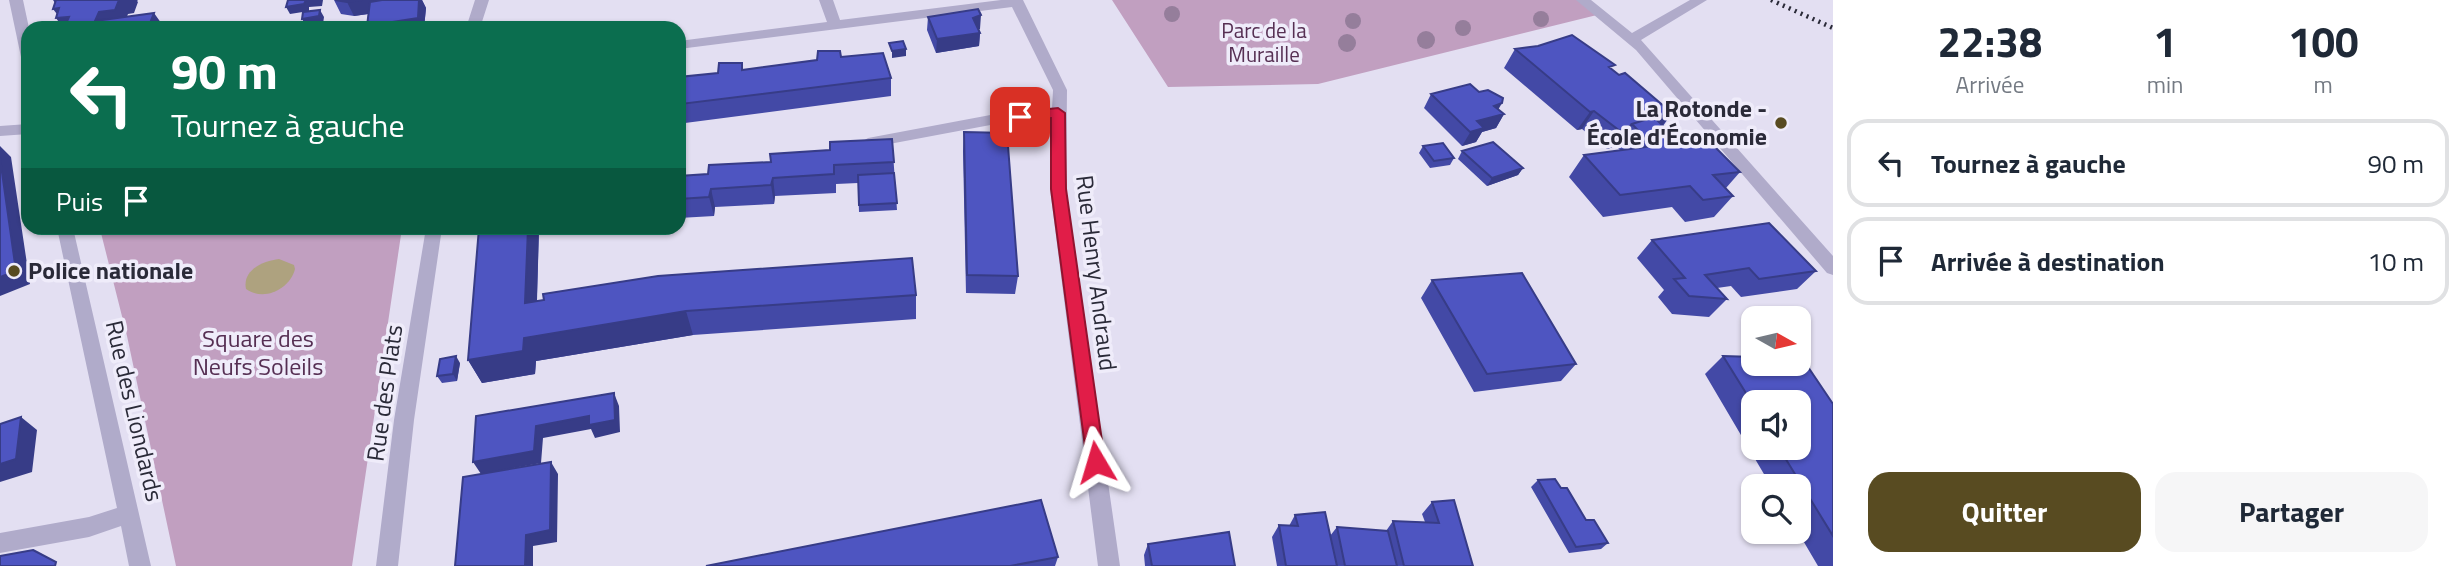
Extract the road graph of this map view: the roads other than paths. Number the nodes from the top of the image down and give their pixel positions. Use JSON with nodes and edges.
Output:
{"nodes":[{"id":1,"x":16,"y":0,"type":"edge"},
{"id":2,"x":482,"y":0,"type":"edge"},
{"id":3,"x":826,"y":0,"type":"edge"},
{"id":4,"x":1583,"y":0,"type":"edge"},
{"id":5,"x":1700,"y":0,"type":"edge"},
{"id":6,"x":1016,"y":1,"type":"edge"},
{"id":7,"x":475,"y":21,"type":"edge"},
{"id":8,"x":21,"y":24,"type":"edge"},
{"id":9,"x":835,"y":24,"type":"junction"},
{"id":10,"x":1632,"y":38,"type":"junction"},
{"id":11,"x":686,"y":44,"type":"edge"},
{"id":12,"x":1058,"y":113,"type":"junction"},
{"id":13,"x":21,"y":130,"type":"edge"},
{"id":14,"x":0,"y":131,"type":"edge"},
{"id":15,"x":854,"y":146,"type":"edge"},
{"id":16,"x":67,"y":235,"type":"edge"},
{"id":17,"x":433,"y":235,"type":"edge"},
{"id":18,"x":1833,"y":268,"type":"edge"},
{"id":19,"x":130,"y":513,"type":"junction"},
{"id":20,"x":0,"y":543,"type":"edge"},
{"id":21,"x":140,"y":566,"type":"edge"},
{"id":22,"x":387,"y":566,"type":"edge"},
{"id":23,"x":1109,"y":566,"type":"edge"}],
"edges":[{"from":1,"to":8,"type":"street"},
{"from":2,"to":7,"type":"street"},
{"from":3,"to":9,"type":"street"},
{"from":4,"to":10,"type":"street"},
{"from":5,"to":10,"type":"street"},
{"from":6,"to":9,"type":"street"},
{"from":6,"to":12,"type":"street","name":"Rue Henry Andraud"},
{"from":9,"to":11,"type":"street"},
{"from":10,"to":18,"type":"street"},
{"from":12,"to":15,"type":"street"},
{"from":12,"to":23,"type":"street","name":"Rue Henry Andraud"},
{"from":13,"to":14,"type":"street"},
{"from":16,"to":19,"type":"street","name":"Rue des Liondards"},
{"from":17,"to":22,"type":"street","name":"Rue des Plats"},
{"from":19,"to":20,"type":"street"},
{"from":19,"to":21,"type":"street","name":"Rue des Liondards"}]}
